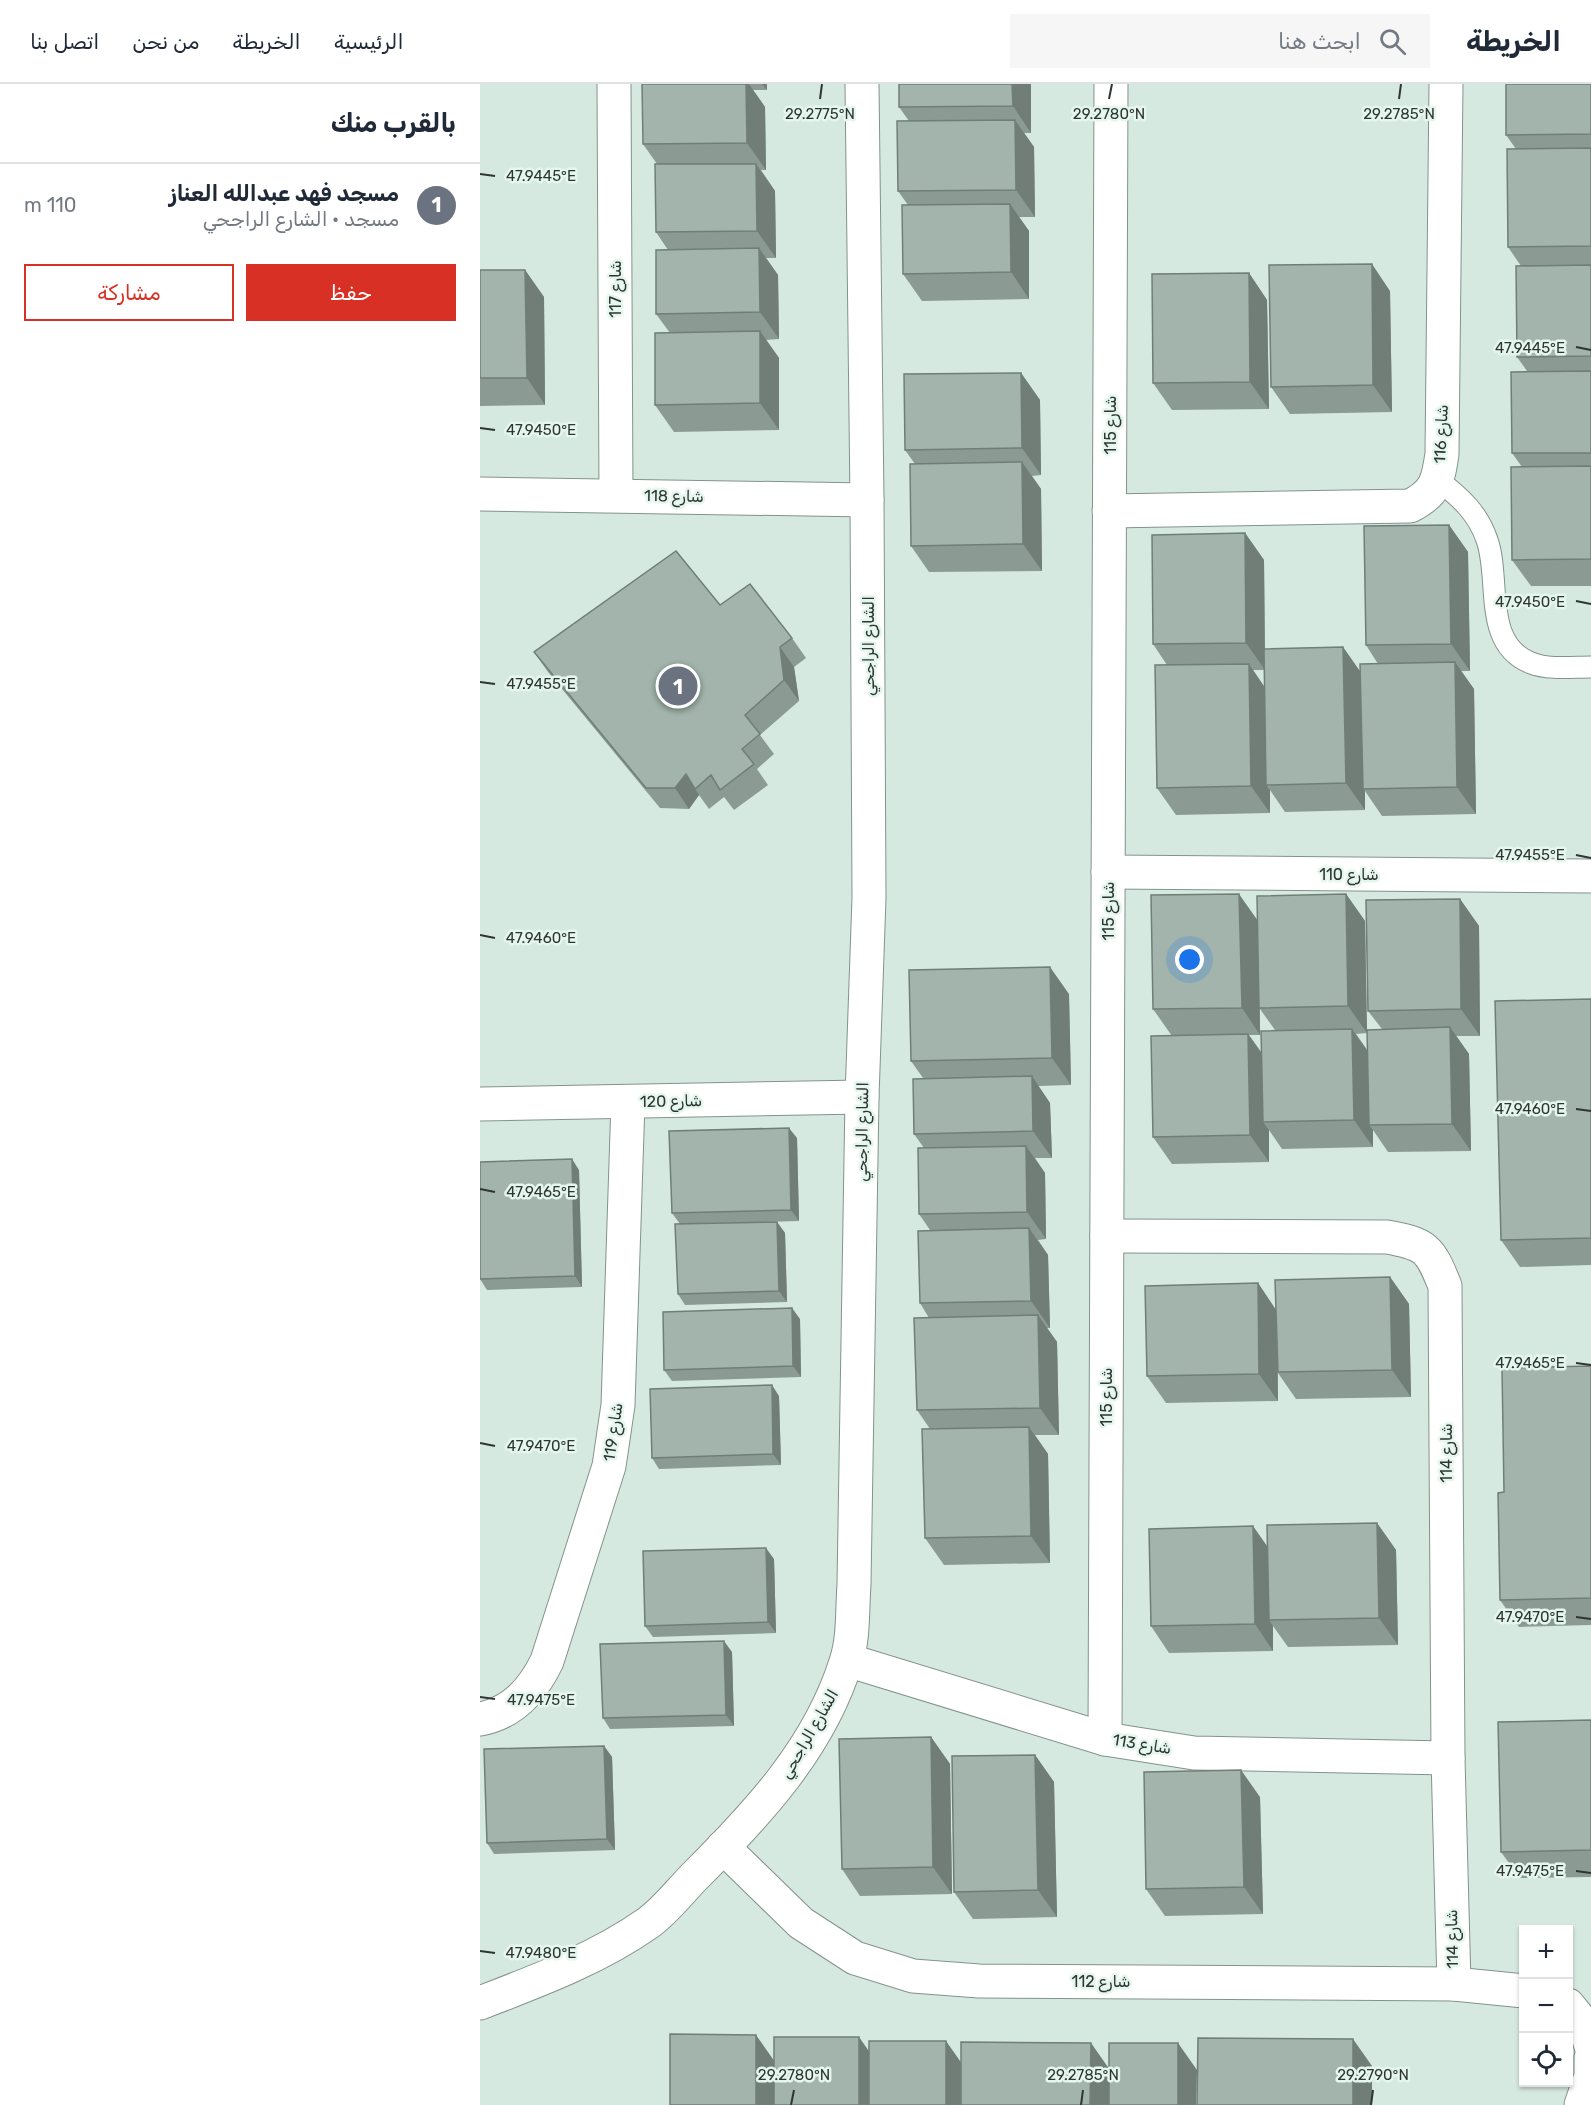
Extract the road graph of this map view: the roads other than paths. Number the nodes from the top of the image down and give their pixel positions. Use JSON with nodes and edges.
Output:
{"nodes":[{"id":1,"x":614,"y":84,"type":"edge"},
{"id":2,"x":862,"y":84,"type":"edge"},
{"id":3,"x":1110,"y":84,"type":"edge"},
{"id":4,"x":1446,"y":84,"type":"edge"},
{"id":5,"x":1438,"y":480,"type":"junction"},
{"id":6,"x":480,"y":494,"type":"edge"},
{"id":7,"x":616,"y":495,"type":"junction"},
{"id":8,"x":867,"y":500,"type":"junction"},
{"id":9,"x":1109,"y":511,"type":"junction"},
{"id":10,"x":1591,"y":667,"type":"edge"},
{"id":11,"x":1108,"y":872,"type":"junction"},
{"id":12,"x":1591,"y":876,"type":"edge"},
{"id":13,"x":862,"y":1097,"type":"junction"},
{"id":14,"x":628,"y":1101,"type":"junction"},
{"id":15,"x":480,"y":1104,"type":"edge"},
{"id":16,"x":1107,"y":1236,"type":"junction"},
{"id":17,"x":847,"y":1660,"type":"junction"},
{"id":18,"x":480,"y":1719,"type":"edge"},
{"id":19,"x":1106,"y":1739,"type":"junction"},
{"id":20,"x":1448,"y":1758,"type":"junction"},
{"id":21,"x":723,"y":1847,"type":"junction"},
{"id":22,"x":1454,"y":1984,"type":"junction"},
{"id":23,"x":1519,"y":1990,"type":"edge"},
{"id":24,"x":480,"y":2003,"type":"edge"},
{"id":25,"x":1573,"y":2010,"type":"edge"},
{"id":26,"x":1591,"y":2046,"type":"edge"},
{"id":27,"x":1591,"y":2058,"type":"edge"},
{"id":28,"x":1591,"y":2076,"type":"edge"},
{"id":29,"x":1581,"y":2105,"type":"edge"}],
"edges":[{"from":1,"to":7,"type":"street","name":"شارع 117"},
{"from":2,"to":8,"type":"street","name":"الشارع الراجحي"},
{"from":3,"to":9,"type":"street","name":"شارع 115"},
{"from":4,"to":5,"type":"street","name":"شارع 116"},
{"from":5,"to":9,"type":"street","name":"شارع 116"},
{"from":5,"to":10,"type":"lane"},
{"from":6,"to":7,"type":"street","name":"شارع 118"},
{"from":7,"to":8,"type":"street","name":"شارع 118"},
{"from":8,"to":13,"type":"street","name":"الشارع الراجحي"},
{"from":9,"to":11,"type":"street","name":"شارع 115"},
{"from":11,"to":12,"type":"street","name":"شارع 110"},
{"from":11,"to":16,"type":"street","name":"شارع 115"},
{"from":13,"to":14,"type":"street","name":"شارع 120"},
{"from":13,"to":17,"type":"street","name":"الشارع الراجحي"},
{"from":14,"to":15,"type":"street","name":"شارع 120"},
{"from":14,"to":18,"type":"street","name":"شارع 119"},
{"from":16,"to":19,"type":"street","name":"شارع 115"},
{"from":16,"to":20,"type":"street","name":"114 شارع"},
{"from":17,"to":19,"type":"street","name":"شارع 113"},
{"from":17,"to":21,"type":"street","name":"الشارع الراجحي"},
{"from":19,"to":20,"type":"street","name":"شارع 113"},
{"from":20,"to":22,"type":"street","name":"114 شارع"},
{"from":21,"to":22,"type":"street","name":"شارع 112"},
{"from":21,"to":24,"type":"street","name":"الشارع الراجحي"},
{"from":22,"to":23,"type":"street","name":"شارع 112"},
{"from":25,"to":26,"type":"street"},
{"from":27,"to":28,"type":"street"},
{"from":28,"to":29,"type":"street"}]}
